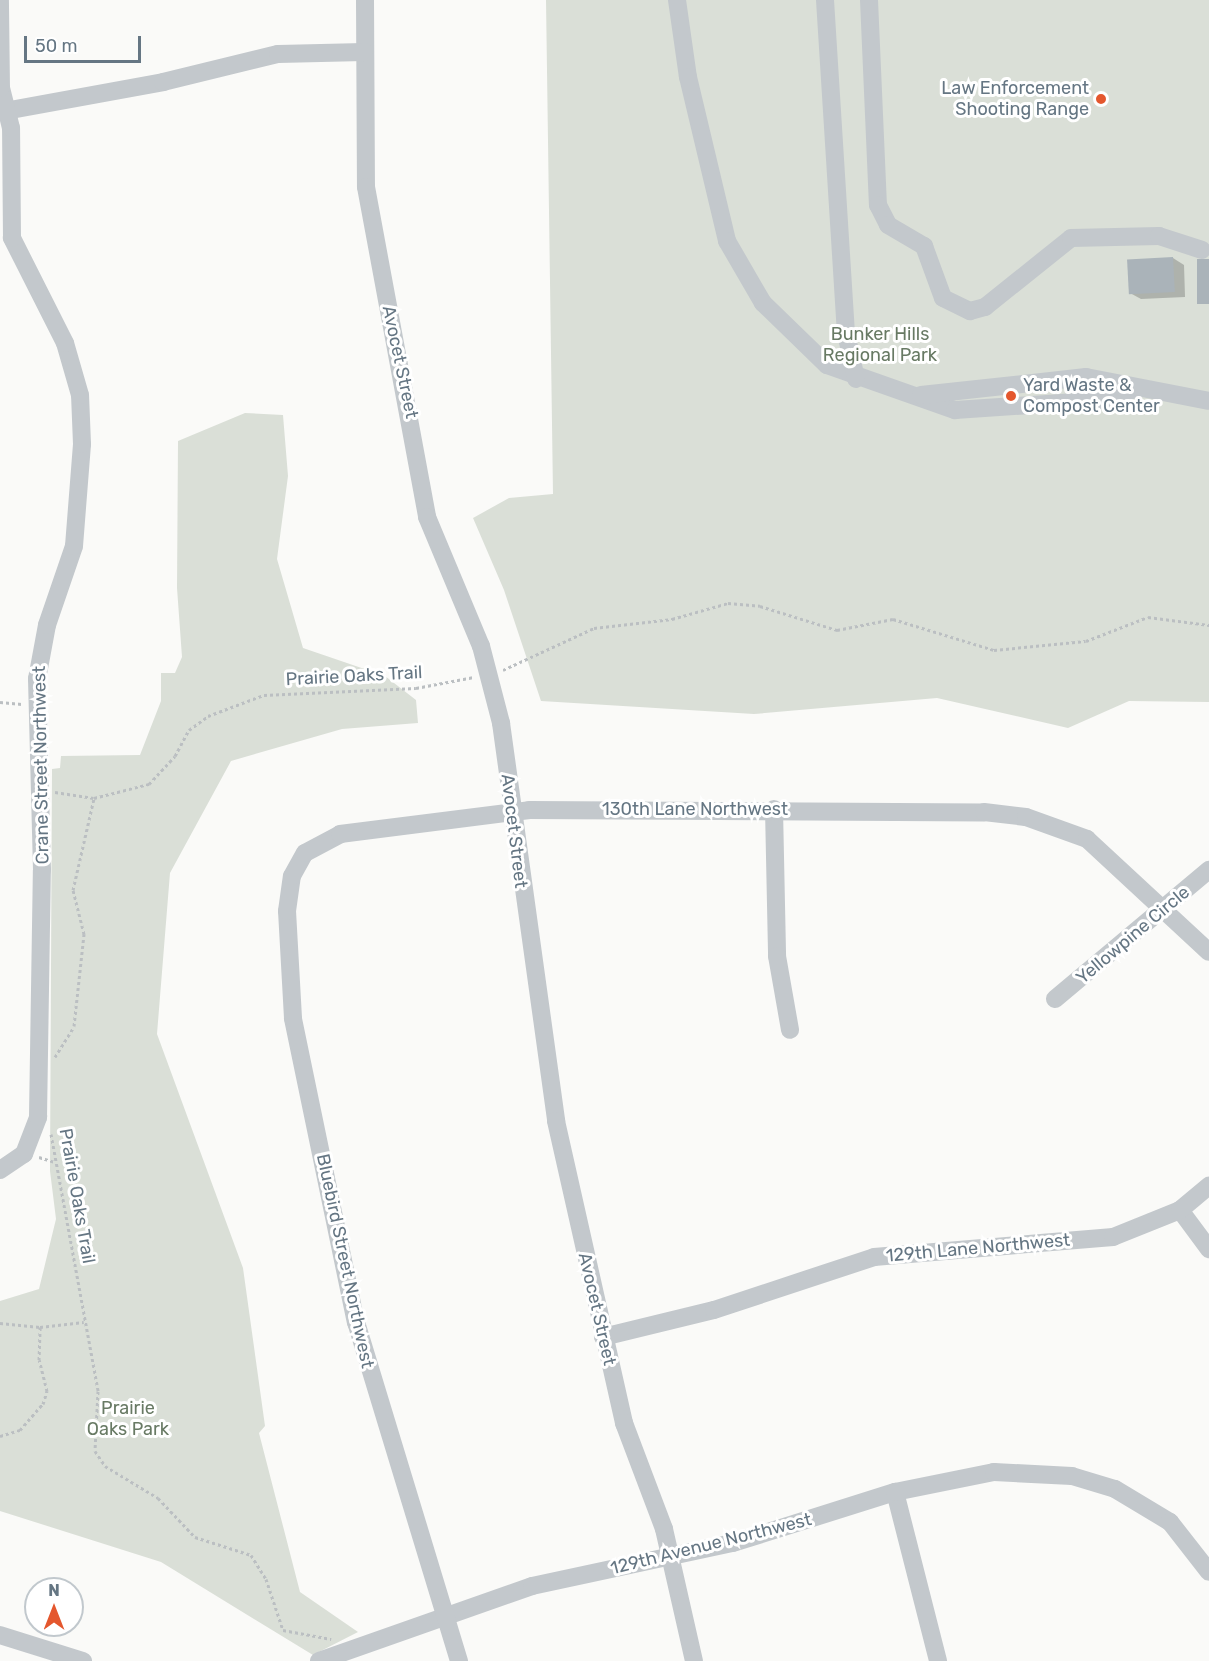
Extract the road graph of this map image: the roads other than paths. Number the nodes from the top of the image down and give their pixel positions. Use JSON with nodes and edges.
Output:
{"nodes":[{"id":1,"x":0,"y":0,"type":"edge"},
{"id":2,"x":365,"y":0,"type":"edge"},
{"id":3,"x":677,"y":0,"type":"edge"},
{"id":4,"x":825,"y":0,"type":"edge"},
{"id":5,"x":869,"y":0,"type":"edge"},
{"id":6,"x":364,"y":52,"type":"junction"},
{"id":7,"x":4,"y":111,"type":"edge"},
{"id":8,"x":1202,"y":250,"type":"dead end"},
{"id":9,"x":856,"y":379,"type":"junction"},
{"id":10,"x":1209,"y":401,"type":"edge"},
{"id":11,"x":774,"y":809,"type":"junction"},
{"id":12,"x":511,"y":813,"type":"junction"},
{"id":13,"x":305,"y":853,"type":"joint"},
{"id":14,"x":1209,"y":870,"type":"edge"},
{"id":15,"x":1167,"y":909,"type":"junction"},
{"id":16,"x":1209,"y":952,"type":"edge"},
{"id":17,"x":1055,"y":999,"type":"dead end"},
{"id":18,"x":790,"y":1030,"type":"dead end"},
{"id":19,"x":0,"y":1170,"type":"edge"},
{"id":20,"x":1209,"y":1186,"type":"edge"},
{"id":21,"x":1180,"y":1210,"type":"junction"},
{"id":22,"x":1209,"y":1249,"type":"edge"},
{"id":23,"x":603,"y":1337,"type":"junction"},
{"id":24,"x":895,"y":1492,"type":"junction"},
{"id":25,"x":670,"y":1558,"type":"junction"},
{"id":26,"x":1209,"y":1572,"type":"edge"},
{"id":27,"x":450,"y":1618,"type":"junction"},
{"id":28,"x":0,"y":1635,"type":"edge"},
{"id":29,"x":83,"y":1661,"type":"edge"},
{"id":30,"x":319,"y":1661,"type":"edge"},
{"id":31,"x":459,"y":1661,"type":"edge"},
{"id":32,"x":694,"y":1661,"type":"edge"},
{"id":33,"x":939,"y":1661,"type":"edge"}],
"edges":[{"from":1,"to":7,"type":"street","name":"Crane Street Northwest"},
{"from":2,"to":6,"type":"street","name":"Avocet Street"},
{"from":3,"to":9,"type":"street"},
{"from":4,"to":9,"type":"street"},
{"from":5,"to":8,"type":"street"},
{"from":6,"to":7,"type":"street"},
{"from":6,"to":12,"type":"street","name":"Avocet Street"},
{"from":7,"to":19,"type":"street","name":"Crane Street Northwest"},
{"from":9,"to":10,"type":"street"},
{"from":11,"to":12,"type":"street","name":"130th Lane Northwest"},
{"from":11,"to":15,"type":"street","name":"130th Lane Northwest"},
{"from":11,"to":18,"type":"street"},
{"from":12,"to":13,"type":"street","name":"130th Lane Northwest"},
{"from":12,"to":23,"type":"street","name":"Avocet Street"},
{"from":13,"to":27,"type":"street","name":"Bluebird Street Northwest"},
{"from":14,"to":15,"type":"street","name":"Yellowpine Circle"},
{"from":15,"to":16,"type":"street"},
{"from":15,"to":17,"type":"street","name":"Yellowpine Circle"},
{"from":20,"to":21,"type":"street","name":"129th Lane Northwest"},
{"from":21,"to":22,"type":"street"},
{"from":21,"to":23,"type":"street","name":"129th Lane Northwest"},
{"from":23,"to":25,"type":"street","name":"Avocet Street"},
{"from":24,"to":25,"type":"street","name":"129th Avenue Northwest"},
{"from":24,"to":26,"type":"street","name":"129th Avenue Northwest"},
{"from":24,"to":33,"type":"street"},
{"from":25,"to":27,"type":"street","name":"129th Avenue Northwest"},
{"from":25,"to":32,"type":"street","name":"Avocet Street"},
{"from":27,"to":30,"type":"street","name":"129th Avenue Northwest"},
{"from":27,"to":31,"type":"street","name":"Bluebird Street Northwest"},
{"from":28,"to":29,"type":"street"}]}
